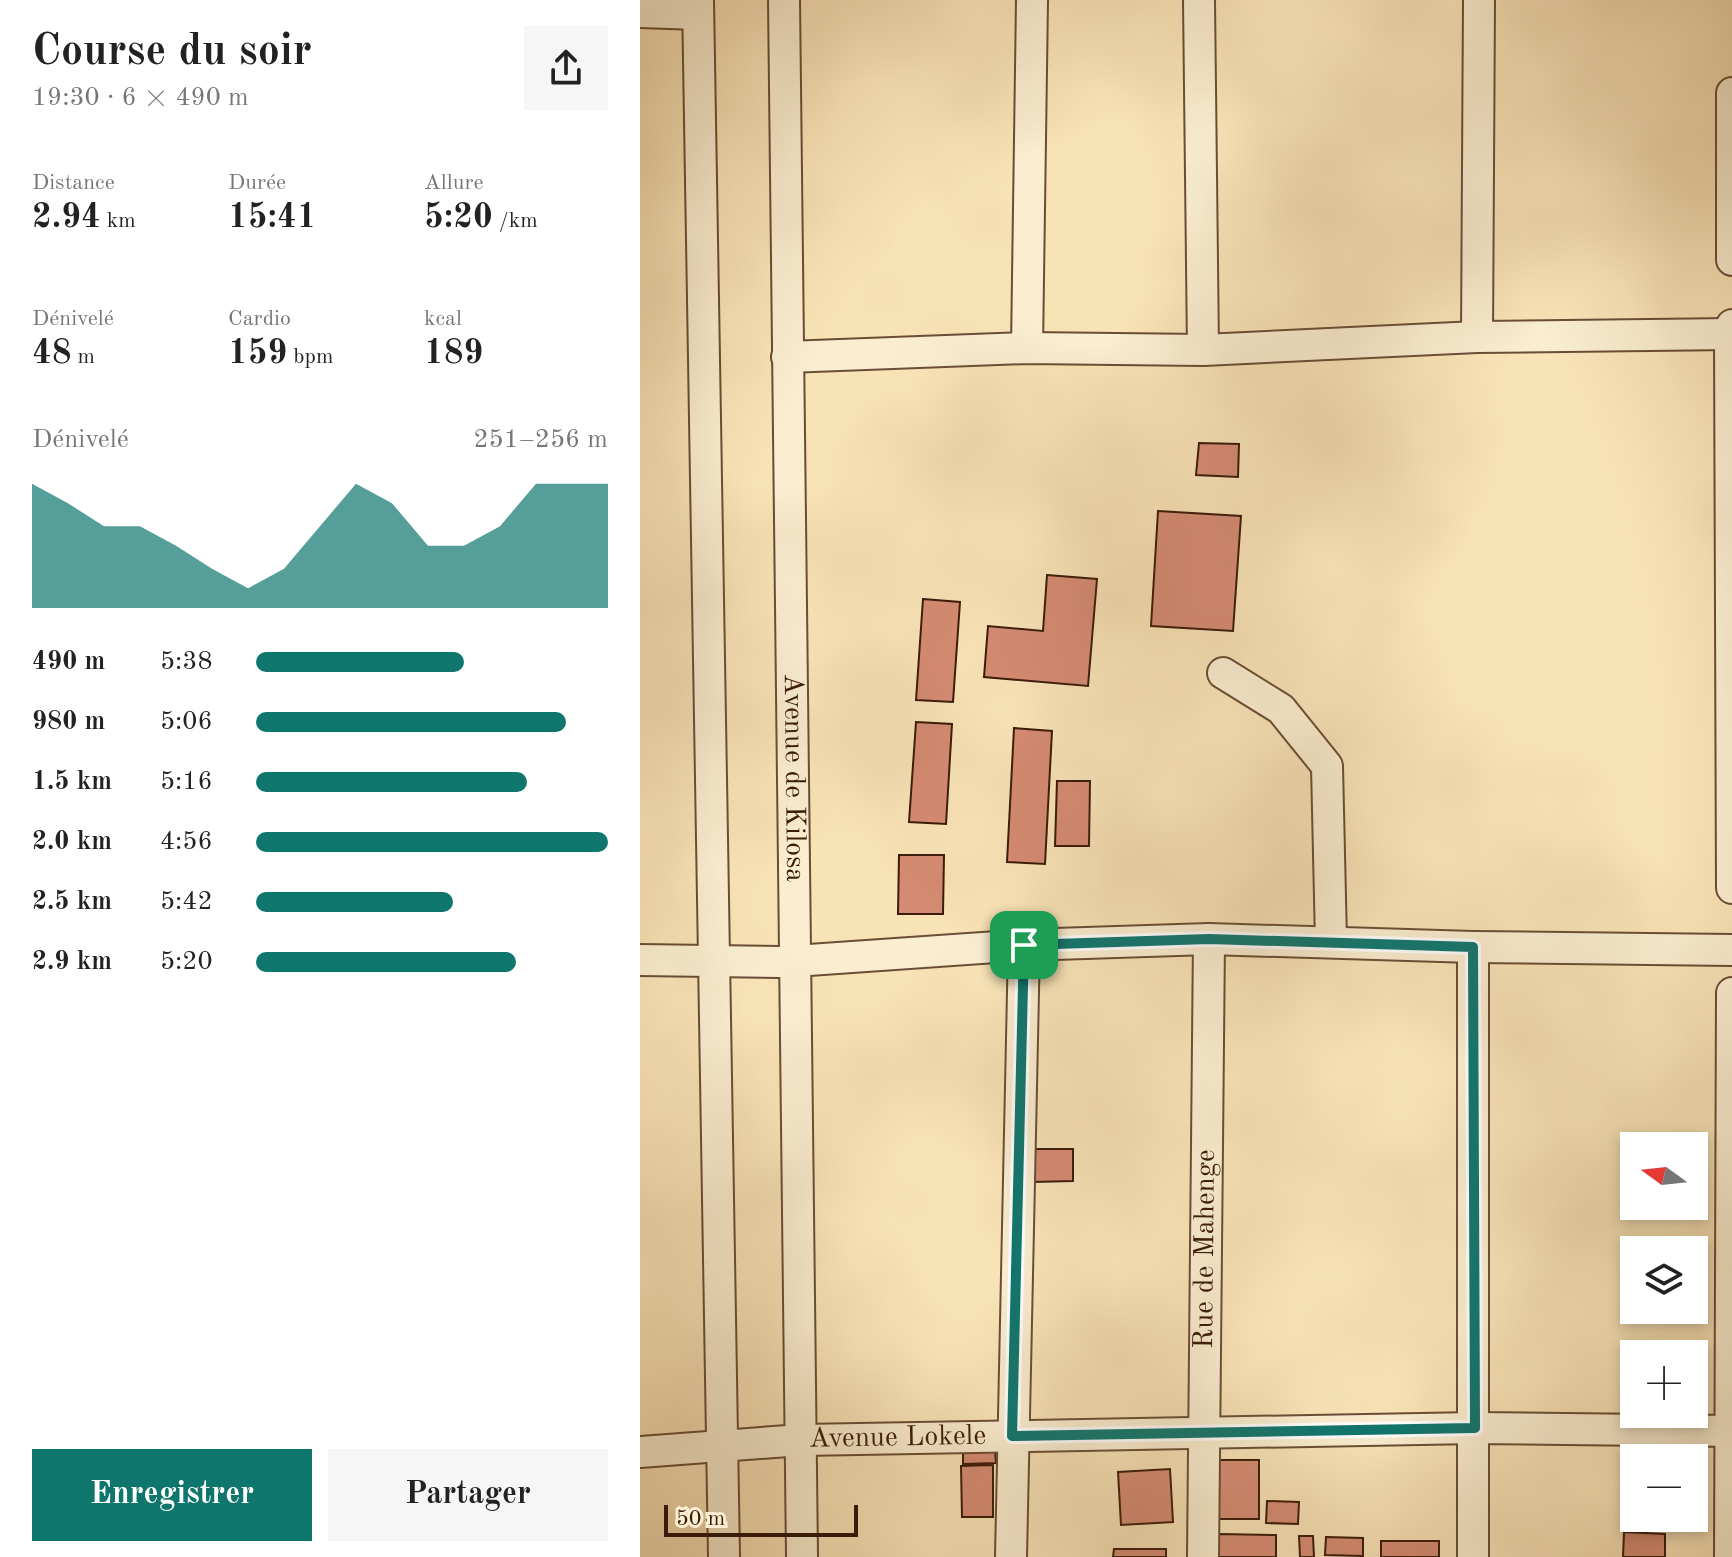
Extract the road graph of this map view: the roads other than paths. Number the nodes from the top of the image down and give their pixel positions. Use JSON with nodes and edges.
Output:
{"nodes":[{"id":1,"x":784,"y":0,"type":"edge"},
{"id":2,"x":1032,"y":0,"type":"edge"},
{"id":3,"x":1199,"y":0,"type":"edge"},
{"id":4,"x":1479,"y":0,"type":"edge"},
{"id":5,"x":698,"y":7,"type":"edge"},
{"id":6,"x":640,"y":12,"type":"edge"},
{"id":7,"x":1732,"y":93,"type":"edge"},
{"id":8,"x":1732,"y":260,"type":"edge"},
{"id":9,"x":1731,"y":331,"type":"edge"},
{"id":10,"x":1477,"y":337,"type":"junction"},
{"id":11,"x":1027,"y":348,"type":"junction"},
{"id":12,"x":1203,"y":350,"type":"junction"},
{"id":13,"x":787,"y":357,"type":"junction"},
{"id":14,"x":1223,"y":673,"type":"dead end"},
{"id":15,"x":1732,"y":888,"type":"edge"},
{"id":16,"x":1209,"y":939,"type":"junction"},
{"id":17,"x":1331,"y":942,"type":"junction"},
{"id":18,"x":1024,"y":945,"type":"junction"},
{"id":19,"x":1473,"y":947,"type":"junction"},
{"id":20,"x":1732,"y":950,"type":"edge"},
{"id":21,"x":640,"y":960,"type":"edge"},
{"id":22,"x":795,"y":960,"type":"junction"},
{"id":23,"x":714,"y":961,"type":"junction"},
{"id":24,"x":1732,"y":993,"type":"edge"},
{"id":25,"x":1475,"y":1428,"type":"junction"},
{"id":26,"x":1731,"y":1431,"type":"edge"},
{"id":27,"x":1204,"y":1434,"type":"junction"},
{"id":28,"x":1012,"y":1436,"type":"junction"},
{"id":29,"x":801,"y":1440,"type":"junction"},
{"id":30,"x":722,"y":1447,"type":"junction"},
{"id":31,"x":640,"y":1452,"type":"edge"},
{"id":32,"x":724,"y":1557,"type":"edge"},
{"id":33,"x":802,"y":1557,"type":"edge"},
{"id":34,"x":1011,"y":1557,"type":"edge"},
{"id":35,"x":1203,"y":1557,"type":"edge"},
{"id":36,"x":1473,"y":1557,"type":"edge"},
{"id":37,"x":1730,"y":1557,"type":"edge"}],
"edges":[{"from":1,"to":13,"type":"street","name":"Avenue de Kilosa"},
{"from":2,"to":11,"type":"street"},
{"from":3,"to":12,"type":"street"},
{"from":4,"to":10,"type":"street"},
{"from":5,"to":6,"type":"street"},
{"from":5,"to":23,"type":"street"},
{"from":7,"to":8,"type":"street"},
{"from":9,"to":10,"type":"street"},
{"from":9,"to":15,"type":"street"},
{"from":10,"to":12,"type":"street"},
{"from":11,"to":12,"type":"street"},
{"from":11,"to":13,"type":"street"},
{"from":13,"to":22,"type":"street","name":"Avenue de Kilosa"},
{"from":14,"to":17,"type":"street"},
{"from":16,"to":17,"type":"street"},
{"from":16,"to":18,"type":"street"},
{"from":16,"to":27,"type":"street","name":"Rue de Mahenge"},
{"from":17,"to":19,"type":"street"},
{"from":18,"to":22,"type":"street"},
{"from":18,"to":28,"type":"street"},
{"from":19,"to":20,"type":"street"},
{"from":19,"to":25,"type":"street"},
{"from":21,"to":23,"type":"street"},
{"from":22,"to":23,"type":"street"},
{"from":22,"to":29,"type":"street","name":"Avenue de Kilosa"},
{"from":23,"to":30,"type":"street"},
{"from":24,"to":26,"type":"street"},
{"from":25,"to":26,"type":"street","name":"Avenue Lokele"},
{"from":25,"to":27,"type":"street","name":"Avenue Lokele"},
{"from":25,"to":36,"type":"street"},
{"from":26,"to":37,"type":"street"},
{"from":27,"to":28,"type":"street","name":"Avenue Lokele"},
{"from":27,"to":35,"type":"street","name":"Rue de Mahenge"},
{"from":28,"to":29,"type":"street","name":"Avenue Lokele"},
{"from":28,"to":34,"type":"street"},
{"from":29,"to":30,"type":"street","name":"Avenue Lokele"},
{"from":29,"to":33,"type":"street","name":"Avenue de Kilosa"},
{"from":30,"to":31,"type":"street","name":"Avenue Lokele"},
{"from":30,"to":32,"type":"street"}]}
